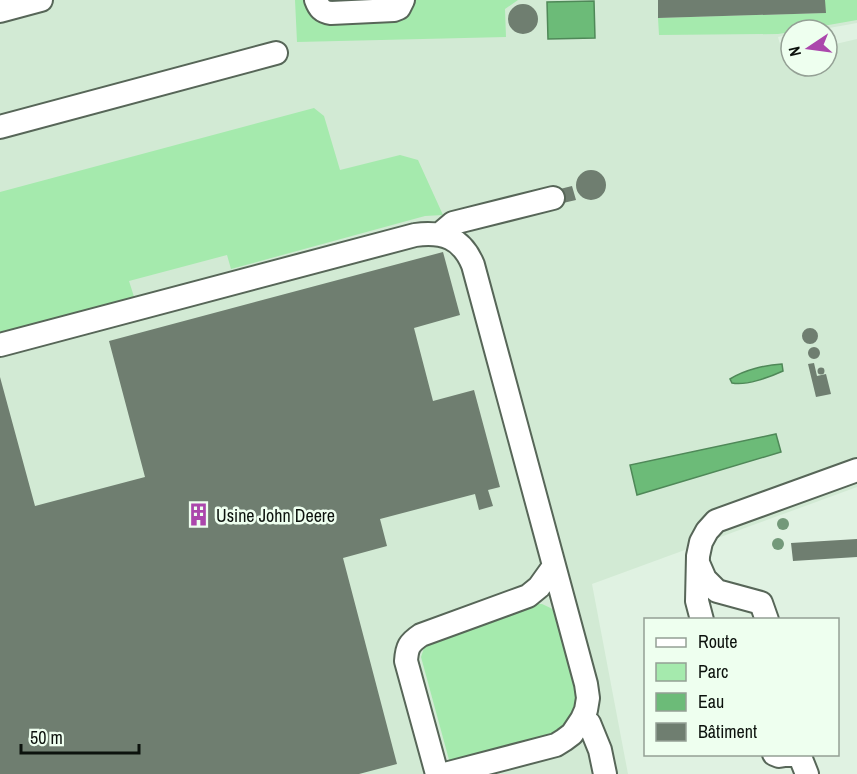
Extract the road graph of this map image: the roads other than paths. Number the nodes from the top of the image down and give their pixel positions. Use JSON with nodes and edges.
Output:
{"nodes":[{"id":1,"x":41,"y":0,"type":"edge"},
{"id":2,"x":316,"y":0,"type":"edge"},
{"id":3,"x":403,"y":0,"type":"edge"},
{"id":4,"x":0,"y":11,"type":"edge"},
{"id":5,"x":276,"y":53,"type":"dead end"},
{"id":6,"x":0,"y":127,"type":"edge"},
{"id":7,"x":553,"y":198,"type":"dead end"},
{"id":8,"x":441,"y":234,"type":"junction"},
{"id":9,"x":0,"y":345,"type":"edge"},
{"id":10,"x":856,"y":471,"type":"edge"},
{"id":11,"x":698,"y":561,"type":"junction"},
{"id":12,"x":554,"y":566,"type":"junction"},
{"id":13,"x":702,"y":618,"type":"edge"},
{"id":14,"x":767,"y":618,"type":"edge"},
{"id":15,"x":582,"y":719,"type":"junction"},
{"id":16,"x":801,"y":756,"type":"edge"},
{"id":17,"x":437,"y":774,"type":"edge"},
{"id":18,"x":445,"y":774,"type":"edge"},
{"id":19,"x":605,"y":774,"type":"edge"},
{"id":20,"x":807,"y":774,"type":"edge"}],
"edges":[{"from":1,"to":4,"type":"lane"},
{"from":2,"to":3,"type":"lane"},
{"from":5,"to":6,"type":"lane"},
{"from":7,"to":8,"type":"lane"},
{"from":8,"to":9,"type":"lane"},
{"from":8,"to":12,"type":"lane"},
{"from":10,"to":11,"type":"lane"},
{"from":11,"to":13,"type":"lane"},
{"from":11,"to":14,"type":"lane"},
{"from":12,"to":15,"type":"lane"},
{"from":12,"to":17,"type":"lane"},
{"from":15,"to":18,"type":"lane"},
{"from":15,"to":19,"type":"lane"},
{"from":16,"to":20,"type":"lane"}]}
